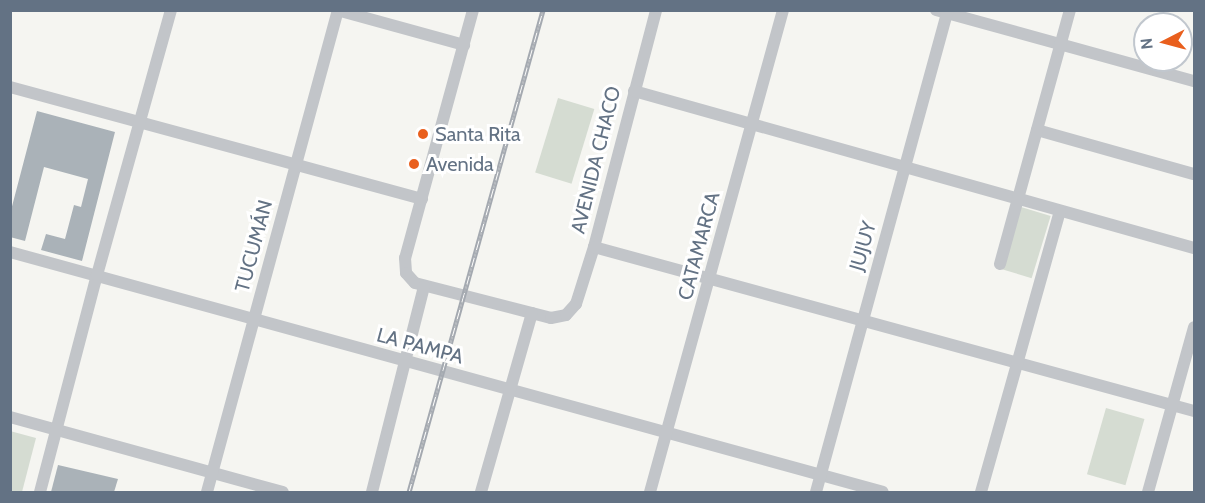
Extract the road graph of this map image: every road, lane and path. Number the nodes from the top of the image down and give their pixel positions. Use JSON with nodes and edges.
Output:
{"nodes":[{"id":1,"x":171,"y":10,"type":"edge"},
{"id":2,"x":473,"y":10,"type":"edge"},
{"id":3,"x":656,"y":10,"type":"edge"},
{"id":4,"x":783,"y":10,"type":"edge"},
{"id":5,"x":1070,"y":10,"type":"edge"},
{"id":6,"x":338,"y":11,"type":"edge"},
{"id":7,"x":944,"y":12,"type":"edge"},
{"id":8,"x":464,"y":45,"type":"junction"},
{"id":9,"x":1061,"y":45,"type":"junction"},
{"id":10,"x":1194,"y":81,"type":"edge"},
{"id":11,"x":10,"y":87,"type":"edge"},
{"id":12,"x":634,"y":92,"type":"junction"},
{"id":13,"x":140,"y":123,"type":"junction"},
{"id":14,"x":753,"y":124,"type":"junction"},
{"id":15,"x":1037,"y":130,"type":"junction"},
{"id":16,"x":296,"y":165,"type":"junction"},
{"id":17,"x":906,"y":167,"type":"junction"},
{"id":18,"x":1194,"y":174,"type":"edge"},
{"id":19,"x":1018,"y":199,"type":"junction"},
{"id":20,"x":422,"y":200,"type":"junction"},
{"id":21,"x":1060,"y":211,"type":"junction"},
{"id":22,"x":594,"y":247,"type":"junction"},
{"id":23,"x":1194,"y":248,"type":"edge"},
{"id":24,"x":10,"y":252,"type":"edge"},
{"id":25,"x":1000,"y":264,"type":"dead end"},
{"id":26,"x":97,"y":275,"type":"junction"},
{"id":27,"x":710,"y":279,"type":"junction"},
{"id":28,"x":424,"y":286,"type":"junction"},
{"id":29,"x":532,"y":313,"type":"junction"},
{"id":30,"x":862,"y":319,"type":"junction"},
{"id":31,"x":254,"y":320,"type":"junction"},
{"id":32,"x":1194,"y":327,"type":"edge"},
{"id":33,"x":1017,"y":362,"type":"junction"},
{"id":34,"x":406,"y":363,"type":"junction"},
{"id":35,"x":511,"y":389,"type":"junction"},
{"id":36,"x":1172,"y":405,"type":"junction"},
{"id":37,"x":1194,"y":411,"type":"edge"},
{"id":38,"x":10,"y":417,"type":"edge"},
{"id":39,"x":57,"y":430,"type":"junction"},
{"id":40,"x":667,"y":434,"type":"junction"},
{"id":41,"x":212,"y":473,"type":"junction"},
{"id":42,"x":821,"y":476,"type":"junction"},
{"id":43,"x":40,"y":492,"type":"edge"},
{"id":44,"x":207,"y":492,"type":"edge"},
{"id":45,"x":283,"y":492,"type":"edge"},
{"id":46,"x":372,"y":492,"type":"edge"},
{"id":47,"x":482,"y":492,"type":"edge"},
{"id":48,"x":651,"y":492,"type":"edge"},
{"id":49,"x":816,"y":492,"type":"edge"},
{"id":50,"x":883,"y":492,"type":"edge"},
{"id":51,"x":981,"y":492,"type":"edge"},
{"id":52,"x":1148,"y":492,"type":"edge"}],
"edges":[{"from":1,"to":13,"type":"street"},
{"from":2,"to":8,"type":"street"},
{"from":3,"to":12,"type":"street","name":"AVENIDA CHACO"},
{"from":4,"to":14,"type":"street","name":"CATAMARCA"},
{"from":5,"to":9,"type":"street"},
{"from":6,"to":8,"type":"street"},
{"from":6,"to":16,"type":"street","name":"TUCUMÁN"},
{"from":7,"to":9,"type":"street"},
{"from":7,"to":17,"type":"street","name":"JUJUY"},
{"from":8,"to":20,"type":"street"},
{"from":9,"to":10,"type":"street"},
{"from":9,"to":15,"type":"street"},
{"from":11,"to":13,"type":"street"},
{"from":12,"to":14,"type":"street"},
{"from":12,"to":22,"type":"street","name":"AVENIDA CHACO"},
{"from":13,"to":16,"type":"street"},
{"from":13,"to":26,"type":"street"},
{"from":14,"to":17,"type":"street"},
{"from":14,"to":27,"type":"street","name":"CATAMARCA"},
{"from":15,"to":18,"type":"street"},
{"from":15,"to":19,"type":"street"},
{"from":16,"to":20,"type":"street"},
{"from":16,"to":31,"type":"street","name":"TUCUMÁN"},
{"from":17,"to":19,"type":"street"},
{"from":17,"to":30,"type":"street","name":"JUJUY"},
{"from":19,"to":21,"type":"street"},
{"from":19,"to":25,"type":"street"},
{"from":20,"to":28,"type":"street"},
{"from":21,"to":23,"type":"street"},
{"from":21,"to":33,"type":"street"},
{"from":22,"to":27,"type":"street"},
{"from":22,"to":29,"type":"street","name":"AVENIDA CHACO"},
{"from":24,"to":26,"type":"street","name":"LA PAMPA"},
{"from":26,"to":31,"type":"street","name":"LA PAMPA"},
{"from":26,"to":39,"type":"street"},
{"from":27,"to":30,"type":"street"},
{"from":27,"to":40,"type":"street","name":"CATAMARCA"},
{"from":28,"to":29,"type":"street"},
{"from":28,"to":34,"type":"street"},
{"from":29,"to":35,"type":"street"},
{"from":30,"to":33,"type":"street"},
{"from":30,"to":42,"type":"street","name":"JUJUY"},
{"from":31,"to":34,"type":"street","name":"LA PAMPA"},
{"from":31,"to":41,"type":"street","name":"TUCUMÁN"},
{"from":32,"to":36,"type":"street"},
{"from":33,"to":36,"type":"street"},
{"from":33,"to":51,"type":"street"},
{"from":34,"to":35,"type":"street","name":"LA PAMPA"},
{"from":34,"to":46,"type":"street"},
{"from":35,"to":40,"type":"street","name":"LA PAMPA"},
{"from":35,"to":47,"type":"street"},
{"from":36,"to":37,"type":"street"},
{"from":36,"to":52,"type":"street"},
{"from":38,"to":39,"type":"street"},
{"from":39,"to":41,"type":"street"},
{"from":39,"to":43,"type":"street"},
{"from":40,"to":42,"type":"street","name":"LA PAMPA"},
{"from":40,"to":48,"type":"street","name":"CATAMARCA"},
{"from":41,"to":44,"type":"street","name":"TUCUMÁN"},
{"from":41,"to":45,"type":"street"},
{"from":42,"to":49,"type":"street","name":"JUJUY"},
{"from":42,"to":50,"type":"street","name":"LA PAMPA"}]}
